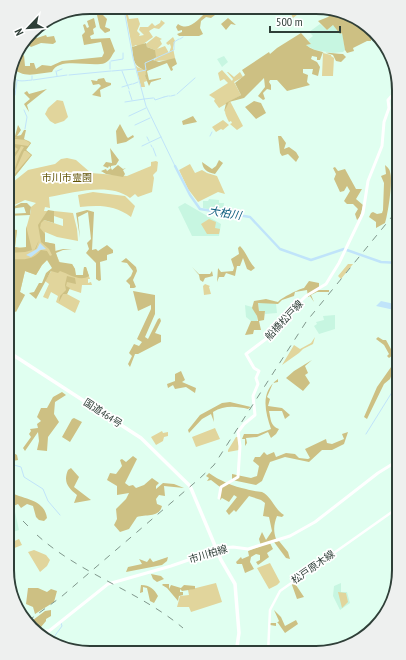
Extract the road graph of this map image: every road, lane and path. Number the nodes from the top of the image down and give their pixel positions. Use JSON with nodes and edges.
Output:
{"nodes":[{"id":1,"x":392,"y":96,"type":"edge"},
{"id":2,"x":14,"y":356,"type":"edge"},
{"id":3,"x":392,"y":464,"type":"edge"},
{"id":4,"x":219,"y":498,"type":"dead end"},
{"id":5,"x":392,"y":512,"type":"edge"},
{"id":6,"x":217,"y":550,"type":"junction"},
{"id":7,"x":45,"y":631,"type":"edge"},
{"id":8,"x":237,"y":646,"type":"edge"},
{"id":9,"x":268,"y":646,"type":"edge"}],
"edges":[{"from":1,"to":4,"type":"main road","name":"船橋松戸線"},
{"from":2,"to":6,"type":"highway","name":"国道464号"},
{"from":3,"to":6,"type":"main road","name":"市川柏線"},
{"from":5,"to":9,"type":"main road","name":"松戸原木線"},
{"from":6,"to":7,"type":"main road","name":"市川柏線"},
{"from":6,"to":8,"type":"highway","name":"国道464号"}]}
